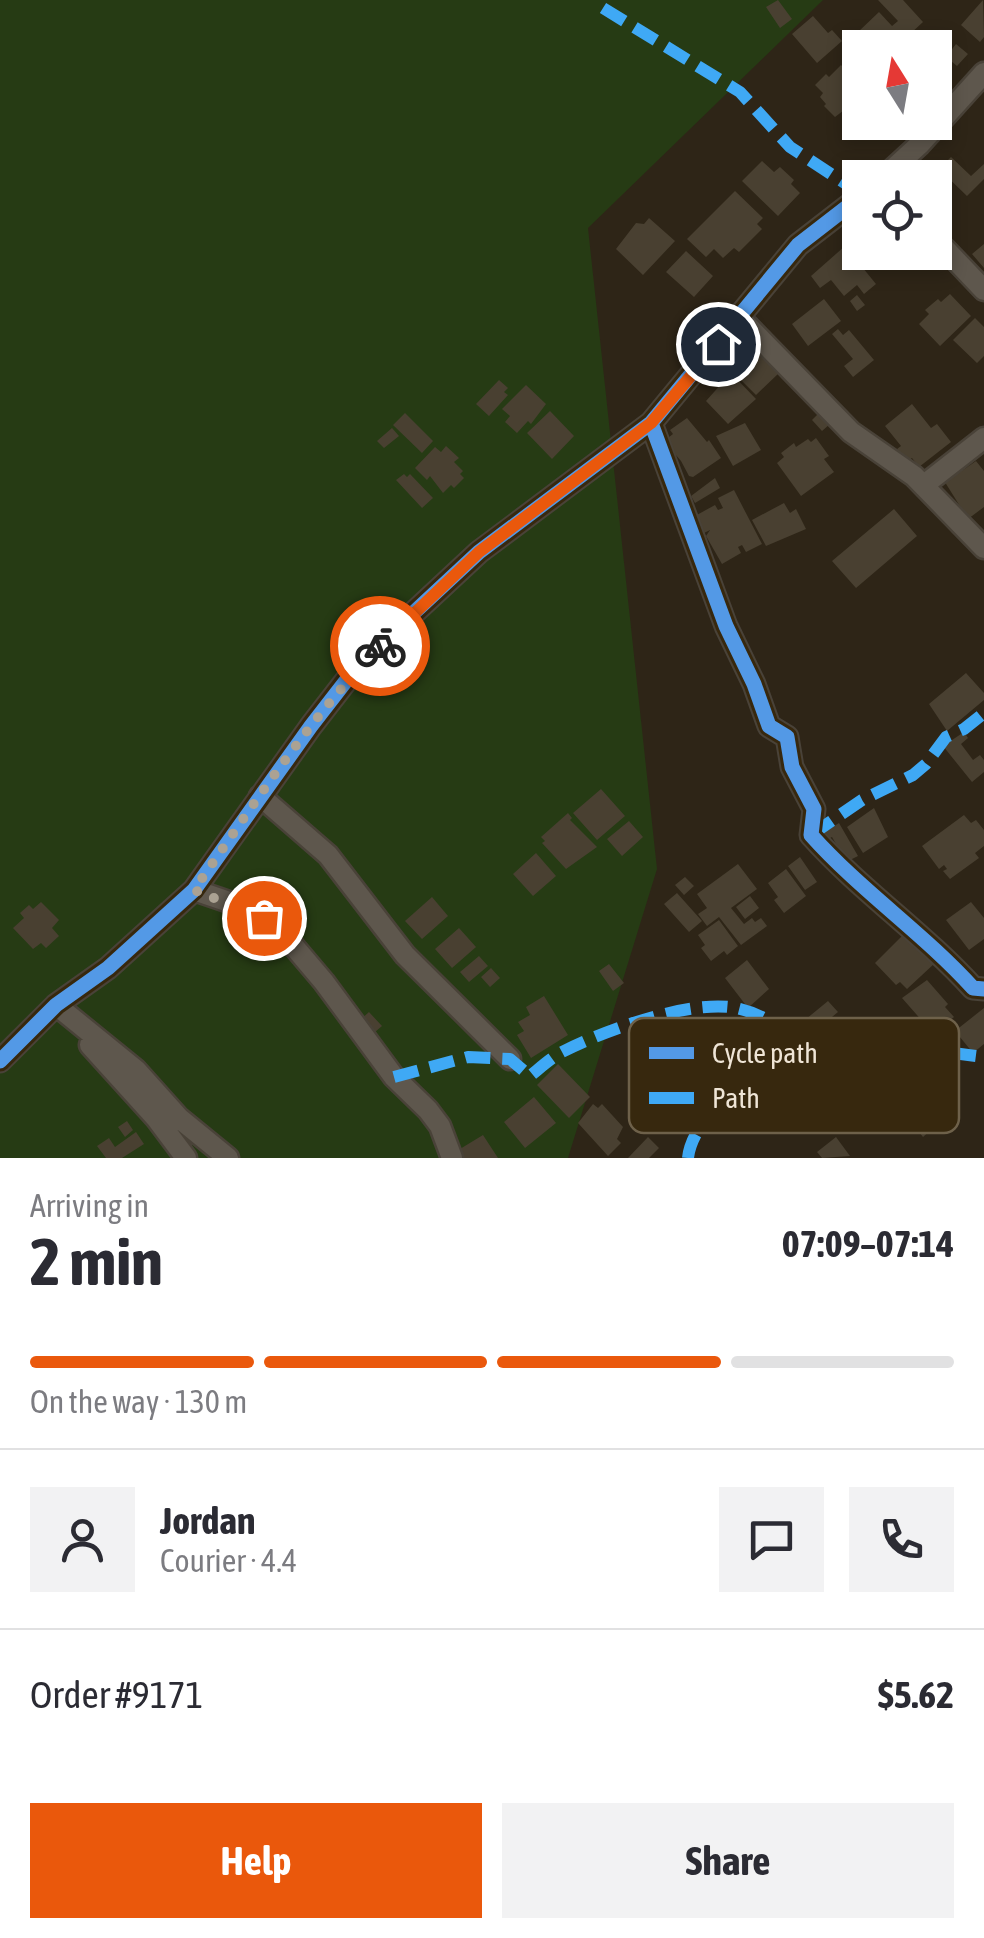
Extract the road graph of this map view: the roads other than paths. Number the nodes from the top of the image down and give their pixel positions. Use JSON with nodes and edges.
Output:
{"nodes":[{"id":1,"x":984,"y":73,"type":"edge"},
{"id":2,"x":902,"y":160,"type":"edge"},
{"id":3,"x":842,"y":211,"type":"edge"},
{"id":4,"x":952,"y":257,"type":"edge"},
{"id":5,"x":984,"y":290,"type":"edge"},
{"id":6,"x":740,"y":318,"type":"junction"},
{"id":7,"x":651,"y":423,"type":"junction"},
{"id":8,"x":984,"y":438,"type":"edge"},
{"id":9,"x":924,"y":485,"type":"junction"},
{"id":10,"x":984,"y":548,"type":"edge"},
{"id":11,"x":260,"y":796,"type":"junction"},
{"id":12,"x":194,"y":890,"type":"junction"},
{"id":13,"x":984,"y":988,"type":"edge"},
{"id":14,"x":56,"y":1005,"type":"junction"},
{"id":15,"x":510,"y":1059,"type":"dead end"},
{"id":16,"x":0,"y":1062,"type":"edge"},
{"id":17,"x":186,"y":1158,"type":"edge"},
{"id":18,"x":228,"y":1158,"type":"edge"},
{"id":19,"x":452,"y":1158,"type":"edge"}],
"edges":[{"from":1,"to":2,"type":"street"},
{"from":3,"to":6,"type":"street"},
{"from":4,"to":5,"type":"street"},
{"from":6,"to":7,"type":"street"},
{"from":6,"to":9,"type":"street"},
{"from":7,"to":11,"type":"street"},
{"from":7,"to":13,"type":"street"},
{"from":8,"to":9,"type":"street"},
{"from":9,"to":10,"type":"street"},
{"from":11,"to":12,"type":"street"},
{"from":11,"to":15,"type":"street"},
{"from":12,"to":14,"type":"street"},
{"from":12,"to":19,"type":"street"},
{"from":14,"to":16,"type":"street"},
{"from":14,"to":17,"type":"street"},
{"from":14,"to":18,"type":"street"}]}
